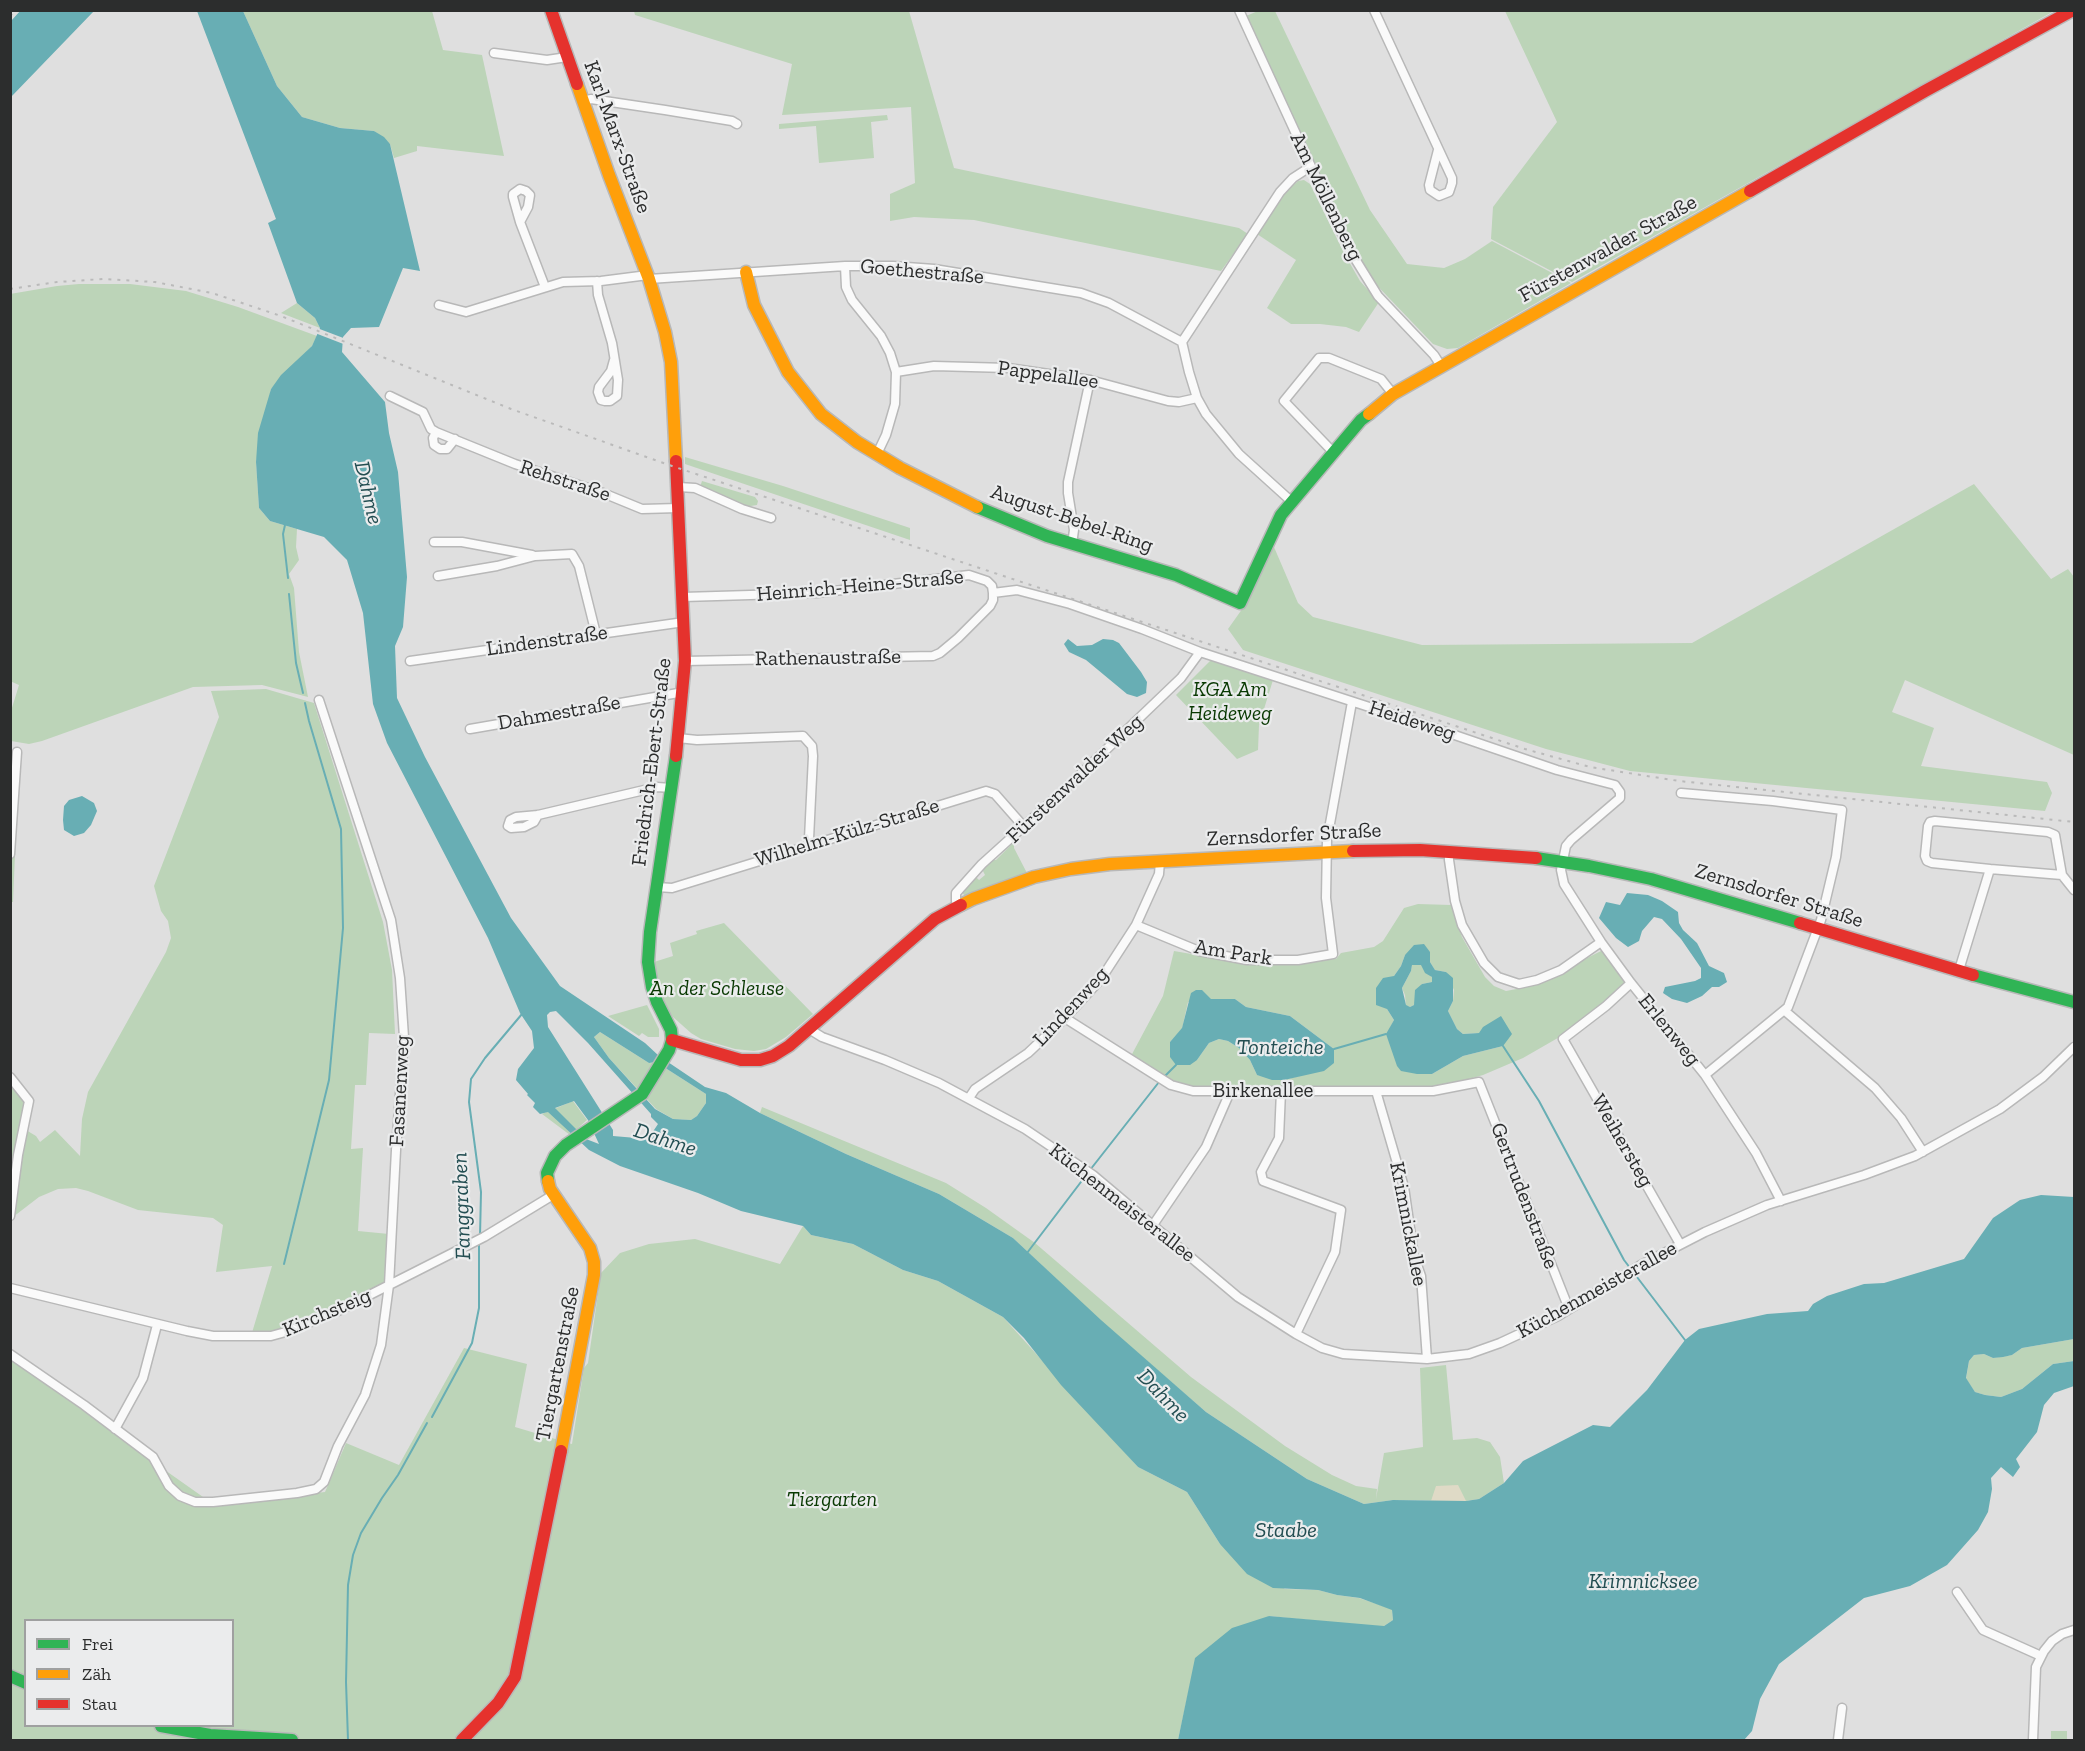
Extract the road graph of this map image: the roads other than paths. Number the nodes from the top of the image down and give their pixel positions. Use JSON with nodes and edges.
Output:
{"nodes":[{"id":1,"x":551,"y":10,"type":"edge"},
{"id":2,"x":1374,"y":10,"type":"edge"},
{"id":3,"x":2073,"y":10,"type":"edge"},
{"id":4,"x":1239,"y":11,"type":"edge"},
{"id":5,"x":494,"y":53,"type":"dead end"},
{"id":6,"x":567,"y":57,"type":"junction"},
{"id":7,"x":583,"y":101,"type":"junction"},
{"id":8,"x":737,"y":124,"type":"dead end"},
{"id":9,"x":1438,"y":150,"type":"junction"},
{"id":10,"x":1310,"y":167,"type":"junction"},
{"id":11,"x":520,"y":222,"type":"dead end"},
{"id":12,"x":845,"y":266,"type":"junction"},
{"id":13,"x":747,"y":272,"type":"junction"},
{"id":14,"x":648,"y":277,"type":"junction"},
{"id":15,"x":597,"y":281,"type":"junction"},
{"id":16,"x":546,"y":286,"type":"junction"},
{"id":17,"x":439,"y":305,"type":"dead end"},
{"id":18,"x":1182,"y":342,"type":"junction"},
{"id":19,"x":614,"y":360,"type":"dead end"},
{"id":20,"x":1441,"y":366,"type":"junction"},
{"id":21,"x":896,"y":372,"type":"junction"},
{"id":22,"x":1090,"y":380,"type":"junction"},
{"id":23,"x":1393,"y":394,"type":"junction"},
{"id":24,"x":390,"y":396,"type":"dead end"},
{"id":25,"x":1197,"y":398,"type":"junction"},
{"id":26,"x":436,"y":432,"type":"junction"},
{"id":27,"x":455,"y":439,"type":"junction"},
{"id":28,"x":1333,"y":452,"type":"junction"},
{"id":29,"x":877,"y":454,"type":"junction"},
{"id":30,"x":678,"y":487,"type":"junction"},
{"id":31,"x":1291,"y":501,"type":"junction"},
{"id":32,"x":678,"y":508,"type":"junction"},
{"id":33,"x":771,"y":518,"type":"dead end"},
{"id":34,"x":434,"y":542,"type":"dead end"},
{"id":35,"x":1072,"y":544,"type":"junction"},
{"id":36,"x":535,"y":556,"type":"junction"},
{"id":37,"x":438,"y":576,"type":"dead end"},
{"id":38,"x":993,"y":593,"type":"junction"},
{"id":39,"x":683,"y":597,"type":"junction"},
{"id":40,"x":1240,"y":603,"type":"joint"},
{"id":41,"x":684,"y":622,"type":"junction"},
{"id":42,"x":963,"y":633,"type":"joint"},
{"id":43,"x":596,"y":634,"type":"junction"},
{"id":44,"x":1200,"y":652,"type":"junction"},
{"id":45,"x":410,"y":661,"type":"dead end"},
{"id":46,"x":685,"y":661,"type":"junction"},
{"id":47,"x":684,"y":692,"type":"junction"},
{"id":48,"x":319,"y":700,"type":"dead end"},
{"id":49,"x":1352,"y":702,"type":"junction"},
{"id":50,"x":470,"y":729,"type":"dead end"},
{"id":51,"x":678,"y":738,"type":"junction"},
{"id":52,"x":17,"y":752,"type":"dead end"},
{"id":53,"x":671,"y":788,"type":"junction"},
{"id":54,"x":1681,"y":793,"type":"dead end"},
{"id":55,"x":538,"y":816,"type":"dead end"},
{"id":56,"x":1024,"y":828,"type":"junction"},
{"id":57,"x":810,"y":845,"type":"junction"},
{"id":58,"x":1449,"y":851,"type":"junction"},
{"id":59,"x":1326,"y":852,"type":"junction"},
{"id":60,"x":10,"y":854,"type":"edge"},
{"id":61,"x":1160,"y":861,"type":"junction"},
{"id":62,"x":1562,"y":861,"type":"junction"},
{"id":63,"x":1990,"y":869,"type":"junction"},
{"id":64,"x":2062,"y":875,"type":"junction"},
{"id":65,"x":657,"y":887,"type":"junction"},
{"id":66,"x":2074,"y":890,"type":"edge"},
{"id":67,"x":959,"y":906,"type":"junction"},
{"id":68,"x":1136,"y":925,"type":"junction"},
{"id":69,"x":1819,"y":927,"type":"junction"},
{"id":70,"x":1601,"y":942,"type":"junction"},
{"id":71,"x":1959,"y":970,"type":"junction"},
{"id":72,"x":1631,"y":983,"type":"junction"},
{"id":73,"x":2074,"y":1002,"type":"edge"},
{"id":74,"x":1785,"y":1011,"type":"junction"},
{"id":75,"x":1065,"y":1018,"type":"junction"},
{"id":76,"x":809,"y":1029,"type":"junction"},
{"id":77,"x":672,"y":1040,"type":"junction"},
{"id":78,"x":2074,"y":1047,"type":"edge"},
{"id":79,"x":1705,"y":1075,"type":"junction"},
{"id":80,"x":10,"y":1077,"type":"edge"},
{"id":81,"x":1479,"y":1082,"type":"joint"},
{"id":82,"x":1281,"y":1091,"type":"junction"},
{"id":83,"x":1376,"y":1091,"type":"junction"},
{"id":84,"x":1230,"y":1092,"type":"junction"},
{"id":85,"x":969,"y":1098,"type":"junction"},
{"id":86,"x":1923,"y":1152,"type":"junction"},
{"id":87,"x":553,"y":1195,"type":"junction"},
{"id":88,"x":1781,"y":1201,"type":"junction"},
{"id":89,"x":10,"y":1216,"type":"edge"},
{"id":90,"x":1153,"y":1225,"type":"junction"},
{"id":91,"x":1680,"y":1244,"type":"junction"},
{"id":92,"x":389,"y":1286,"type":"junction"},
{"id":93,"x":10,"y":1288,"type":"edge"},
{"id":94,"x":1569,"y":1309,"type":"junction"},
{"id":95,"x":157,"y":1325,"type":"junction"},
{"id":96,"x":1296,"y":1334,"type":"junction"},
{"id":97,"x":10,"y":1354,"type":"edge"},
{"id":98,"x":1427,"y":1359,"type":"junction"},
{"id":99,"x":115,"y":1429,"type":"junction"},
{"id":100,"x":1957,"y":1592,"type":"dead end"},
{"id":101,"x":2074,"y":1630,"type":"edge"},
{"id":102,"x":2041,"y":1656,"type":"junction"},
{"id":103,"x":10,"y":1676,"type":"edge"},
{"id":104,"x":24,"y":1682,"type":"edge"},
{"id":105,"x":1842,"y":1708,"type":"dead end"},
{"id":106,"x":171,"y":1727,"type":"edge"},
{"id":107,"x":292,"y":1740,"type":"edge"},
{"id":108,"x":462,"y":1740,"type":"edge"},
{"id":109,"x":1838,"y":1740,"type":"edge"},
{"id":110,"x":2033,"y":1740,"type":"edge"}],
"edges":[{"from":1,"to":6,"type":"street","name":"Karl-Marx-Straße"},
{"from":2,"to":9,"type":"street"},
{"from":3,"to":20,"type":"street","name":"Fürstenwalder Straße"},
{"from":4,"to":10,"type":"street","name":"Am Möllenberg"},
{"from":5,"to":6,"type":"street"},
{"from":6,"to":7,"type":"street","name":"Karl-Marx-Straße"},
{"from":7,"to":8,"type":"street"},
{"from":7,"to":14,"type":"street","name":"Karl-Marx-Straße"},
{"from":9,"to":9,"type":"street"},
{"from":10,"to":18,"type":"street"},
{"from":10,"to":20,"type":"street","name":"Am Möllenberg"},
{"from":11,"to":16,"type":"street"},
{"from":12,"to":13,"type":"street","name":"Goethestraße"},
{"from":12,"to":18,"type":"street","name":"Goethestraße"},
{"from":12,"to":21,"type":"street"},
{"from":13,"to":14,"type":"street","name":"Goethestraße"},
{"from":13,"to":29,"type":"street","name":"August-Bebel-Ring"},
{"from":14,"to":15,"type":"street"},
{"from":14,"to":30,"type":"street","name":"Karl-Marx-Straße"},
{"from":15,"to":16,"type":"street"},
{"from":15,"to":19,"type":"street"},
{"from":16,"to":17,"type":"street"},
{"from":18,"to":25,"type":"street"},
{"from":20,"to":23,"type":"street","name":"Fürstenwalder Straße"},
{"from":21,"to":22,"type":"street","name":"Pappelallee"},
{"from":21,"to":29,"type":"street"},
{"from":22,"to":25,"type":"street","name":"Pappelallee"},
{"from":22,"to":35,"type":"street"},
{"from":23,"to":28,"type":"street","name":"Fürstenwalder Straße"},
{"from":23,"to":28,"type":"street"},
{"from":24,"to":26,"type":"street"},
{"from":25,"to":31,"type":"street"},
{"from":26,"to":27,"type":"street","name":"Rehstraße"},
{"from":26,"to":27,"type":"street"},
{"from":27,"to":32,"type":"street","name":"Rehstraße"},
{"from":28,"to":31,"type":"street","name":"Fürstenwalder Straße"},
{"from":29,"to":35,"type":"street","name":"August-Bebel-Ring"},
{"from":30,"to":32,"type":"street","name":"Friedrich-Ebert-Straße"},
{"from":30,"to":33,"type":"street"},
{"from":31,"to":40,"type":"street","name":"Fürstenwalder Straße"},
{"from":32,"to":39,"type":"street","name":"Friedrich-Ebert-Straße"},
{"from":34,"to":36,"type":"street"},
{"from":35,"to":40,"type":"street","name":"August-Bebel-Ring"},
{"from":36,"to":37,"type":"street"},
{"from":36,"to":43,"type":"street"},
{"from":38,"to":39,"type":"street","name":"Heinrich-Heine-Straße"},
{"from":38,"to":42,"type":"street","name":"Heinrich-Heine-Straße"},
{"from":38,"to":44,"type":"street","name":"Heinrich-Heine-Straße"},
{"from":39,"to":41,"type":"street","name":"Friedrich-Ebert-Straße"},
{"from":41,"to":43,"type":"street","name":"Lindenstraße"},
{"from":41,"to":46,"type":"street","name":"Friedrich-Ebert-Straße"},
{"from":42,"to":46,"type":"street","name":"Rathenaustraße"},
{"from":43,"to":45,"type":"street","name":"Lindenstraße"},
{"from":44,"to":49,"type":"street","name":"Heideweg"},
{"from":44,"to":56,"type":"street","name":"Fürstenwalder Weg"},
{"from":46,"to":47,"type":"street","name":"Friedrich-Ebert-Straße"},
{"from":47,"to":50,"type":"street","name":"Dahmestraße"},
{"from":47,"to":51,"type":"street","name":"Friedrich-Ebert-Straße"},
{"from":48,"to":92,"type":"street","name":"Fasanenweg"},
{"from":49,"to":59,"type":"street"},
{"from":49,"to":62,"type":"street","name":"Heideweg"},
{"from":51,"to":53,"type":"street","name":"Friedrich-Ebert-Straße"},
{"from":51,"to":57,"type":"street"},
{"from":52,"to":60,"type":"street"},
{"from":53,"to":55,"type":"street"},
{"from":53,"to":65,"type":"street","name":"Friedrich-Ebert-Straße"},
{"from":54,"to":69,"type":"street"},
{"from":56,"to":57,"type":"street","name":"Wilhelm-Külz-Straße"},
{"from":56,"to":67,"type":"street","name":"Fürstenwalder Weg"},
{"from":57,"to":65,"type":"street","name":"Wilhelm-Külz-Straße"},
{"from":58,"to":59,"type":"street","name":"Zernsdorfer Straße"},
{"from":58,"to":62,"type":"street","name":"Zernsdorfer Straße"},
{"from":58,"to":70,"type":"street"},
{"from":59,"to":61,"type":"street","name":"Zernsdorfer Straße"},
{"from":59,"to":68,"type":"street","name":"Am Park"},
{"from":61,"to":67,"type":"street","name":"Zernsdorfer Straße"},
{"from":61,"to":68,"type":"street","name":"Lindenweg"},
{"from":62,"to":69,"type":"street","name":"Zernsdorfer Straße"},
{"from":62,"to":70,"type":"street","name":"Erlenweg"},
{"from":63,"to":64,"type":"street"},
{"from":63,"to":64,"type":"street"},
{"from":63,"to":71,"type":"street"},
{"from":64,"to":66,"type":"street"},
{"from":65,"to":77,"type":"street","name":"Friedrich-Ebert-Straße"},
{"from":67,"to":76,"type":"street","name":"Zernsdorfer Straße"},
{"from":68,"to":75,"type":"street","name":"Lindenweg"},
{"from":69,"to":71,"type":"street","name":"Zernsdorfer Straße"},
{"from":69,"to":74,"type":"street"},
{"from":70,"to":72,"type":"street","name":"Erlenweg"},
{"from":71,"to":73,"type":"street","name":"Zernsdorfer Straße"},
{"from":72,"to":79,"type":"street","name":"Erlenweg"},
{"from":72,"to":91,"type":"street","name":"Weihersteg"},
{"from":74,"to":79,"type":"street"},
{"from":74,"to":86,"type":"street"},
{"from":75,"to":84,"type":"street","name":"Birkenallee"},
{"from":75,"to":85,"type":"street","name":"Lindenweg"},
{"from":76,"to":77,"type":"street","name":"Zernsdorfer Straße"},
{"from":76,"to":85,"type":"street","name":"Küchenmeisterallee"},
{"from":77,"to":87,"type":"street","name":"Tiergartenstraße"},
{"from":78,"to":86,"type":"street","name":"Küchenmeisterallee"},
{"from":79,"to":88,"type":"street","name":"Erlenweg"},
{"from":80,"to":89,"type":"street"},
{"from":81,"to":83,"type":"street","name":"Birkenallee"},
{"from":81,"to":94,"type":"street","name":"Gertrudenstraße"},
{"from":82,"to":83,"type":"street","name":"Birkenallee"},
{"from":82,"to":84,"type":"street","name":"Birkenallee"},
{"from":82,"to":96,"type":"street"},
{"from":83,"to":98,"type":"street","name":"Krimnickallee"},
{"from":84,"to":90,"type":"street"},
{"from":85,"to":90,"type":"street","name":"Küchenmeisterallee"},
{"from":86,"to":88,"type":"street","name":"Küchenmeisterallee"},
{"from":87,"to":92,"type":"street","name":"Kirchsteig"},
{"from":87,"to":108,"type":"street","name":"Tiergartenstraße"},
{"from":88,"to":91,"type":"street","name":"Küchenmeisterallee"},
{"from":90,"to":96,"type":"street","name":"Küchenmeisterallee"},
{"from":91,"to":94,"type":"street","name":"Küchenmeisterallee"},
{"from":92,"to":95,"type":"street","name":"Kirchsteig"},
{"from":92,"to":99,"type":"street","name":"Fasanenweg"},
{"from":93,"to":95,"type":"street","name":"Kirchsteig"},
{"from":94,"to":98,"type":"street","name":"Küchenmeisterallee"},
{"from":95,"to":99,"type":"street"},
{"from":96,"to":98,"type":"street","name":"Küchenmeisterallee"},
{"from":97,"to":99,"type":"street"},
{"from":100,"to":102,"type":"street"},
{"from":101,"to":102,"type":"street"},
{"from":102,"to":110,"type":"street"},
{"from":103,"to":104,"type":"street"},
{"from":105,"to":109,"type":"street"},
{"from":106,"to":107,"type":"street"}]}
